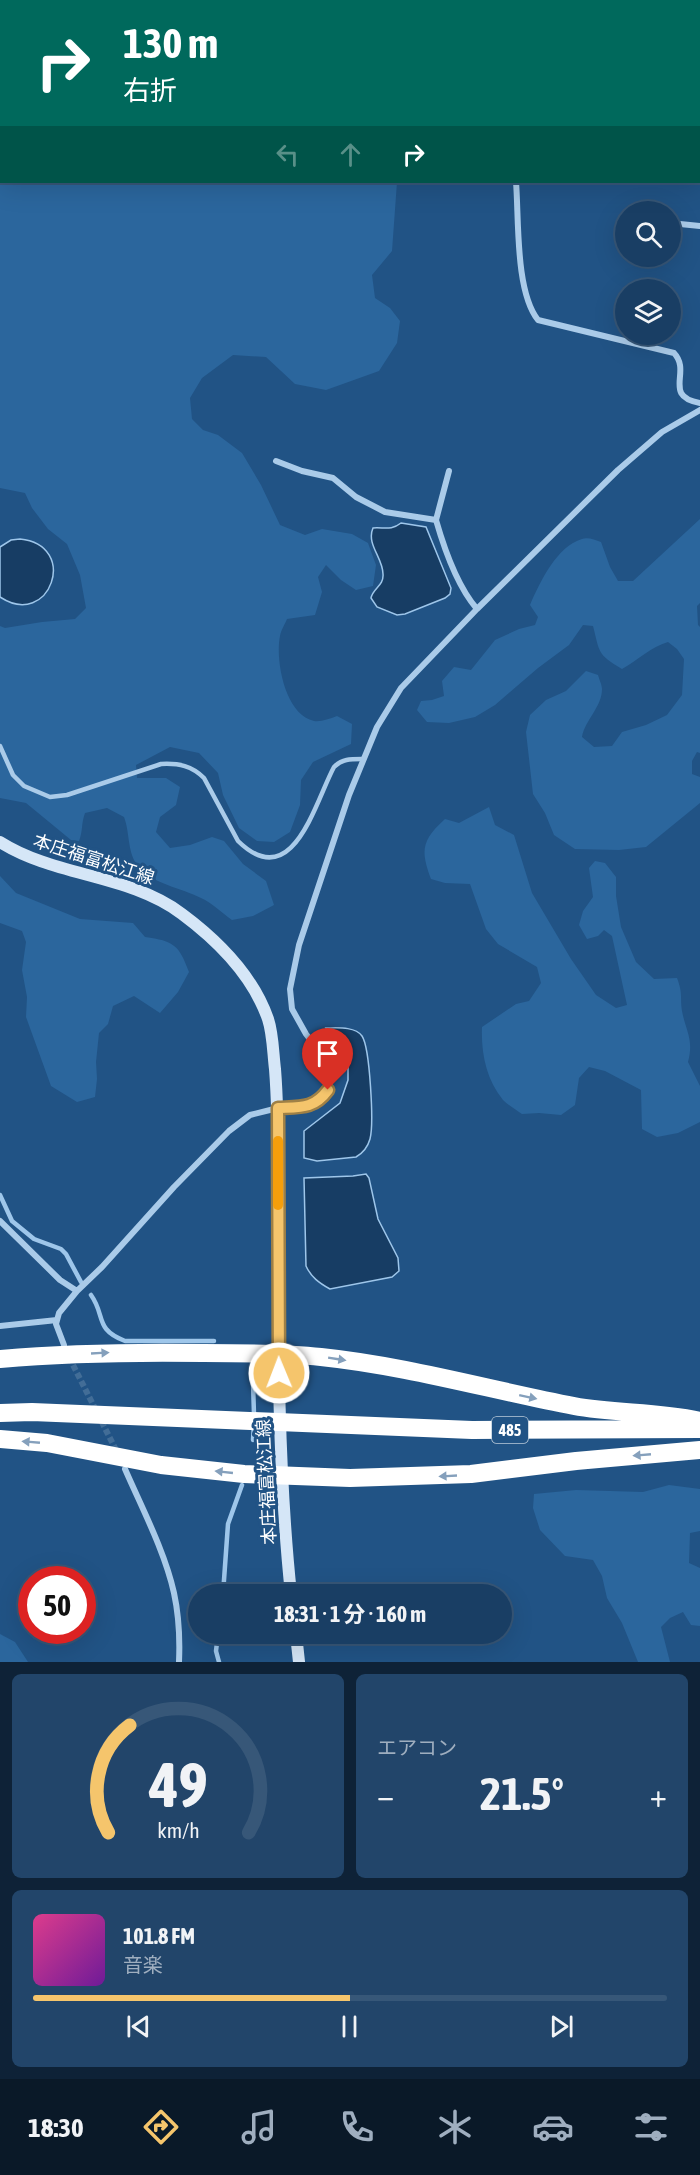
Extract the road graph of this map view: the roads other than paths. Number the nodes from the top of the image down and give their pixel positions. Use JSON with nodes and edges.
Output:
{"nodes":[{"id":1,"x":516,"y":183,"type":"edge"},
{"id":2,"x":681,"y":224,"type":"edge"},
{"id":3,"x":700,"y":226,"type":"edge"},
{"id":4,"x":700,"y":403,"type":"edge"},
{"id":5,"x":700,"y":410,"type":"edge"},
{"id":6,"x":276,"y":461,"type":"dead end"},
{"id":7,"x":449,"y":471,"type":"dead end"},
{"id":8,"x":436,"y":520,"type":"junction"},
{"id":9,"x":477,"y":609,"type":"junction"},
{"id":10,"x":0,"y":746,"type":"edge"},
{"id":11,"x":362,"y":759,"type":"junction"},
{"id":12,"x":0,"y":842,"type":"edge"},
{"id":13,"x":278,"y":1108,"type":"junction"},
{"id":14,"x":0,"y":1221,"type":"edge"},
{"id":15,"x":77,"y":1291,"type":"junction"},
{"id":16,"x":57,"y":1320,"type":"junction"},
{"id":17,"x":0,"y":1326,"type":"edge"},
{"id":18,"x":64,"y":1346,"type":"dead end"},
{"id":19,"x":278,"y":1353,"type":"junction"},
{"id":20,"x":0,"y":1359,"type":"edge"},
{"id":21,"x":0,"y":1413,"type":"edge"},
{"id":22,"x":700,"y":1421,"type":"edge"},
{"id":23,"x":700,"y":1429,"type":"edge"},
{"id":24,"x":0,"y":1440,"type":"edge"},
{"id":25,"x":700,"y":1450,"type":"edge"},
{"id":26,"x":125,"y":1469,"type":"dead end"},
{"id":27,"x":282,"y":1476,"type":"junction"},
{"id":28,"x":290,"y":1584,"type":"edge"},
{"id":29,"x":297,"y":1644,"type":"edge"},
{"id":30,"x":179,"y":1662,"type":"edge"},
{"id":31,"x":299,"y":1662,"type":"edge"}],
"edges":[{"from":1,"to":4,"type":"street"},
{"from":2,"to":3,"type":"street"},
{"from":5,"to":9,"type":"street"},
{"from":6,"to":8,"type":"street"},
{"from":7,"to":8,"type":"street"},
{"from":8,"to":9,"type":"street"},
{"from":9,"to":11,"type":"street"},
{"from":10,"to":11,"type":"lane"},
{"from":11,"to":13,"type":"street"},
{"from":12,"to":13,"type":"main road","name":"本庄福富松江線"},
{"from":13,"to":15,"type":"street"},
{"from":13,"to":19,"type":"main road","name":"本庄福富松江線"},
{"from":14,"to":15,"type":"street"},
{"from":15,"to":16,"type":"street"},
{"from":16,"to":17,"type":"street"},
{"from":16,"to":18,"type":"street"},
{"from":20,"to":19,"type":"highway","one_way":true},
{"from":19,"to":22,"type":"highway","one_way":true},
{"from":19,"to":27,"type":"main road","name":"本庄福富松江線"},
{"from":21,"to":23,"type":"highway","number":"485"},
{"from":27,"to":24,"type":"highway","one_way":true},
{"from":25,"to":27,"type":"highway","one_way":true},
{"from":26,"to":30,"type":"street"},
{"from":27,"to":28,"type":"main road","name":"本庄福富松江線"},
{"from":29,"to":31,"type":"main road"}]}
